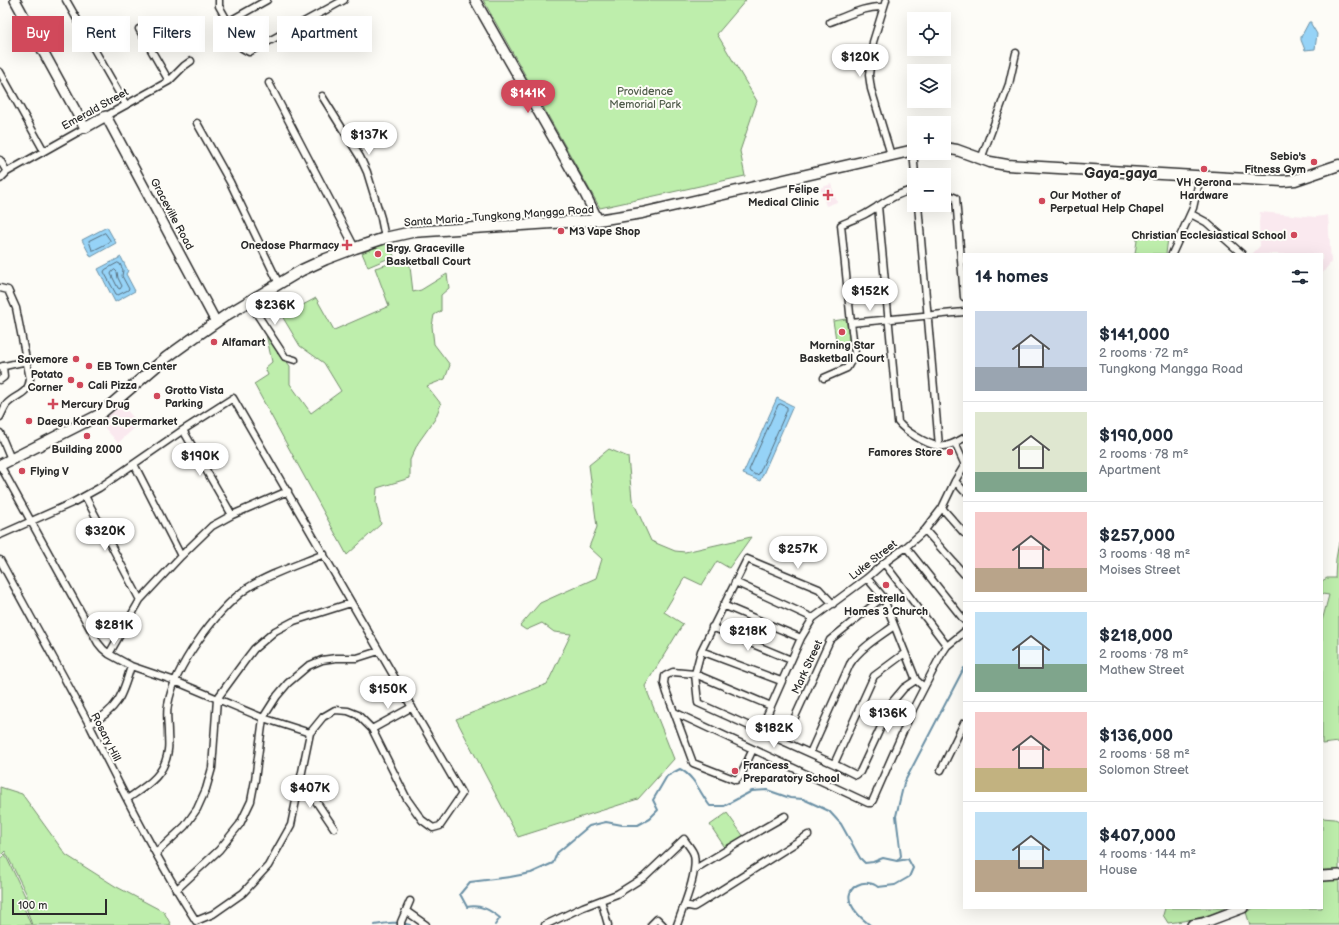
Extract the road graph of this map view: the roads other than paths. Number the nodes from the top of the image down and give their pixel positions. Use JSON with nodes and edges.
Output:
{"nodes":[{"id":1,"x":16,"y":0,"type":"edge"},
{"id":2,"x":66,"y":0,"type":"edge"},
{"id":3,"x":219,"y":0,"type":"edge"},
{"id":4,"x":267,"y":0,"type":"edge"},
{"id":5,"x":344,"y":0,"type":"edge"},
{"id":6,"x":476,"y":0,"type":"edge"},
{"id":7,"x":886,"y":0,"type":"edge"},
{"id":8,"x":883,"y":7,"type":"junction"},
{"id":9,"x":225,"y":16,"type":"edge"},
{"id":10,"x":239,"y":16,"type":"edge"},
{"id":11,"x":830,"y":22,"type":"dead end"},
{"id":12,"x":269,"y":41,"type":"edge"},
{"id":13,"x":153,"y":52,"type":"edge"},
{"id":14,"x":1016,"y":52,"type":"dead end"},
{"id":15,"x":191,"y":61,"type":"dead end"},
{"id":16,"x":0,"y":72,"type":"edge"},
{"id":17,"x":169,"y":81,"type":"junction"},
{"id":18,"x":269,"y":83,"type":"dead end"},
{"id":19,"x":322,"y":96,"type":"dead end"},
{"id":20,"x":126,"y":105,"type":"junction"},
{"id":21,"x":106,"y":116,"type":"junction"},
{"id":22,"x":198,"y":123,"type":"dead end"},
{"id":23,"x":85,"y":128,"type":"junction"},
{"id":24,"x":951,"y":149,"type":"edge"},
{"id":25,"x":44,"y":151,"type":"junction"},
{"id":26,"x":907,"y":151,"type":"edge"},
{"id":27,"x":891,"y":155,"type":"junction"},
{"id":28,"x":981,"y":159,"type":"junction"},
{"id":29,"x":0,"y":160,"type":"edge"},
{"id":30,"x":1339,"y":165,"type":"edge"},
{"id":31,"x":7,"y":172,"type":"junction"},
{"id":32,"x":1200,"y":177,"type":"junction"},
{"id":33,"x":0,"y":179,"type":"edge"},
{"id":34,"x":907,"y":191,"type":"edge"},
{"id":35,"x":951,"y":196,"type":"edge"},
{"id":36,"x":878,"y":206,"type":"junction"},
{"id":37,"x":919,"y":212,"type":"edge"},
{"id":38,"x":1191,"y":214,"type":"junction"},
{"id":39,"x":598,"y":220,"type":"junction"},
{"id":40,"x":384,"y":238,"type":"junction"},
{"id":41,"x":355,"y":248,"type":"junction"},
{"id":42,"x":1172,"y":253,"type":"edge"},
{"id":43,"x":1241,"y":253,"type":"edge"},
{"id":44,"x":963,"y":275,"type":"edge"},
{"id":45,"x":278,"y":284,"type":"junction"},
{"id":46,"x":0,"y":288,"type":"edge"},
{"id":47,"x":249,"y":302,"type":"junction"},
{"id":48,"x":963,"y":312,"type":"edge"},
{"id":49,"x":927,"y":315,"type":"junction"},
{"id":50,"x":888,"y":319,"type":"junction"},
{"id":51,"x":216,"y":322,"type":"junction"},
{"id":52,"x":851,"y":323,"type":"junction"},
{"id":53,"x":295,"y":360,"type":"dead end"},
{"id":54,"x":27,"y":361,"type":"junction"},
{"id":55,"x":2,"y":367,"type":"edge"},
{"id":56,"x":824,"y":378,"type":"dead end"},
{"id":57,"x":0,"y":380,"type":"edge"},
{"id":58,"x":0,"y":417,"type":"edge"},
{"id":59,"x":183,"y":430,"type":"junction"},
{"id":60,"x":0,"y":433,"type":"edge"},
{"id":61,"x":963,"y":439,"type":"edge"},
{"id":62,"x":956,"y":443,"type":"junction"},
{"id":63,"x":938,"y":446,"type":"junction"},
{"id":64,"x":11,"y":459,"type":"junction"},
{"id":65,"x":963,"y":460,"type":"edge"},
{"id":66,"x":134,"y":464,"type":"junction"},
{"id":67,"x":0,"y":465,"type":"edge"},
{"id":68,"x":963,"y":468,"type":"edge"},
{"id":69,"x":955,"y":480,"type":"junction"},
{"id":70,"x":963,"y":490,"type":"edge"},
{"id":71,"x":288,"y":491,"type":"junction"},
{"id":72,"x":85,"y":496,"type":"junction"},
{"id":73,"x":942,"y":508,"type":"junction"},
{"id":74,"x":232,"y":515,"type":"junction"},
{"id":75,"x":31,"y":521,"type":"junction"},
{"id":76,"x":925,"y":530,"type":"junction"},
{"id":77,"x":963,"y":532,"type":"edge"},
{"id":78,"x":0,"y":535,"type":"edge"},
{"id":79,"x":906,"y":548,"type":"junction"},
{"id":80,"x":324,"y":554,"type":"junction"},
{"id":81,"x":181,"y":556,"type":"junction"},
{"id":82,"x":0,"y":560,"type":"edge"},
{"id":83,"x":884,"y":563,"type":"junction"},
{"id":84,"x":963,"y":573,"type":"edge"},
{"id":85,"x":867,"y":578,"type":"junction"},
{"id":86,"x":735,"y":582,"type":"junction"},
{"id":87,"x":883,"y":597,"type":"junction"},
{"id":88,"x":140,"y":600,"type":"junction"},
{"id":89,"x":352,"y":603,"type":"junction"},
{"id":90,"x":833,"y":604,"type":"junction"},
{"id":91,"x":723,"y":606,"type":"junction"},
{"id":92,"x":813,"y":618,"type":"junction"},
{"id":93,"x":963,"y":619,"type":"edge"},
{"id":94,"x":894,"y":626,"type":"junction"},
{"id":95,"x":712,"y":627,"type":"junction"},
{"id":96,"x":963,"y":633,"type":"edge"},
{"id":97,"x":801,"y":638,"type":"junction"},
{"id":98,"x":947,"y":646,"type":"junction"},
{"id":99,"x":379,"y":651,"type":"junction"},
{"id":100,"x":701,"y":651,"type":"junction"},
{"id":101,"x":905,"y":653,"type":"junction"},
{"id":102,"x":109,"y":654,"type":"junction"},
{"id":103,"x":790,"y":660,"type":"junction"},
{"id":104,"x":131,"y":666,"type":"junction"},
{"id":105,"x":695,"y":674,"type":"junction"},
{"id":106,"x":916,"y":680,"type":"junction"},
{"id":107,"x":175,"y":681,"type":"junction"},
{"id":108,"x":781,"y":681,"type":"junction"},
{"id":109,"x":924,"y":687,"type":"junction"},
{"id":110,"x":217,"y":699,"type":"junction"},
{"id":111,"x":770,"y":706,"type":"junction"},
{"id":112,"x":412,"y":707,"type":"junction"},
{"id":113,"x":674,"y":712,"type":"junction"},
{"id":114,"x":263,"y":718,"type":"junction"},
{"id":115,"x":89,"y":725,"type":"junction"},
{"id":116,"x":963,"y":725,"type":"edge"},
{"id":117,"x":372,"y":728,"type":"junction"},
{"id":118,"x":760,"y":731,"type":"junction"},
{"id":119,"x":310,"y":733,"type":"junction"},
{"id":120,"x":784,"y":741,"type":"junction"},
{"id":121,"x":753,"y":749,"type":"junction"},
{"id":122,"x":810,"y":753,"type":"junction"},
{"id":123,"x":834,"y":764,"type":"junction"},
{"id":124,"x":941,"y":770,"type":"dead end"},
{"id":125,"x":301,"y":780,"type":"junction"},
{"id":126,"x":126,"y":799,"type":"junction"},
{"id":127,"x":785,"y":816,"type":"dead end"},
{"id":128,"x":334,"y":828,"type":"dead end"},
{"id":129,"x":808,"y":835,"type":"dead end"},
{"id":130,"x":156,"y":853,"type":"junction"},
{"id":131,"x":695,"y":869,"type":"junction"},
{"id":132,"x":1339,"y":875,"type":"edge"},
{"id":133,"x":1323,"y":876,"type":"edge"},
{"id":134,"x":176,"y":890,"type":"junction"},
{"id":135,"x":601,"y":900,"type":"junction"},
{"id":136,"x":410,"y":902,"type":"dead end"},
{"id":137,"x":684,"y":905,"type":"junction"},
{"id":138,"x":1240,"y":909,"type":"edge"},
{"id":139,"x":406,"y":911,"type":"junction"},
{"id":140,"x":401,"y":925,"type":"edge"},
{"id":141,"x":426,"y":925,"type":"edge"},
{"id":142,"x":545,"y":925,"type":"edge"},
{"id":143,"x":608,"y":925,"type":"edge"},
{"id":144,"x":651,"y":925,"type":"edge"},
{"id":145,"x":663,"y":925,"type":"edge"},
{"id":146,"x":677,"y":925,"type":"edge"},
{"id":147,"x":1192,"y":925,"type":"edge"}],
"edges":[{"from":1,"to":23,"type":"street"},
{"from":2,"to":20,"type":"street"},
{"from":3,"to":9,"type":"street"},
{"from":4,"to":10,"type":"street"},
{"from":5,"to":12,"type":"street"},
{"from":6,"to":39,"type":"street"},
{"from":7,"to":8,"type":"street"},
{"from":8,"to":11,"type":"street"},
{"from":8,"to":27,"type":"street"},
{"from":13,"to":17,"type":"street"},
{"from":14,"to":28,"type":"street"},
{"from":15,"to":17,"type":"street","name":"Emerald Street"},
{"from":16,"to":25,"type":"street"},
{"from":17,"to":20,"type":"street","name":"Emerald Street"},
{"from":18,"to":41,"type":"street"},
{"from":19,"to":40,"type":"street"},
{"from":20,"to":21,"type":"street","name":"Emerald Street"},
{"from":21,"to":23,"type":"street","name":"Emerald Street"},
{"from":21,"to":51,"type":"street","name":"Graceville Road"},
{"from":22,"to":45,"type":"street"},
{"from":23,"to":25,"type":"street","name":"Emerald Street"},
{"from":24,"to":28,"type":"main road"},
{"from":25,"to":31,"type":"street","name":"Emerald Street"},
{"from":26,"to":27,"type":"main road","name":"Santa Maria - Tungkong Mangga Road"},
{"from":27,"to":39,"type":"main road","name":"Santa Maria - Tungkong Mangga Road"},
{"from":28,"to":32,"type":"main road"},
{"from":29,"to":31,"type":"street"},
{"from":30,"to":32,"type":"main road"},
{"from":31,"to":33,"type":"street","name":"Emerald Street"},
{"from":32,"to":38,"type":"street"},
{"from":34,"to":36,"type":"street"},
{"from":35,"to":44,"type":"street"},
{"from":36,"to":50,"type":"street"},
{"from":36,"to":52,"type":"street"},
{"from":37,"to":49,"type":"street"},
{"from":38,"to":42,"type":"street"},
{"from":38,"to":43,"type":"street"},
{"from":39,"to":40,"type":"main road","name":"Santa Maria - Tungkong Mangga Road"},
{"from":40,"to":41,"type":"main road","name":"Santa Maria - Tungkong Mangga Road"},
{"from":41,"to":45,"type":"main road","name":"Santa Maria - Tungkong Mangga Road"},
{"from":45,"to":47,"type":"main road","name":"Santa Maria - Tungkong Mangga Road"},
{"from":46,"to":54,"type":"street"},
{"from":47,"to":51,"type":"main road","name":"Santa Maria - Tungkong Mangga Road"},
{"from":47,"to":53,"type":"street"},
{"from":48,"to":49,"type":"street"},
{"from":49,"to":50,"type":"street"},
{"from":49,"to":63,"type":"street"},
{"from":50,"to":52,"type":"street"},
{"from":50,"to":63,"type":"street"},
{"from":51,"to":64,"type":"main road","name":"Santa Maria - Tungkong Mangga Road"},
{"from":52,"to":56,"type":"street"},
{"from":54,"to":55,"type":"street"},
{"from":54,"to":58,"type":"street"},
{"from":55,"to":57,"type":"street"},
{"from":59,"to":66,"type":"street"},
{"from":59,"to":71,"type":"street"},
{"from":59,"to":74,"type":"street"},
{"from":60,"to":64,"type":"street"},
{"from":61,"to":62,"type":"street"},
{"from":62,"to":63,"type":"street"},
{"from":62,"to":65,"type":"street"},
{"from":64,"to":67,"type":"main road","name":"Santa Maria - Tungkong Mangga Road"},
{"from":66,"to":72,"type":"street"},
{"from":66,"to":81,"type":"street"},
{"from":67,"to":75,"type":"street"},
{"from":68,"to":69,"type":"street","name":"Luke Street"},
{"from":69,"to":70,"type":"street"},
{"from":69,"to":73,"type":"street","name":"Luke Street"},
{"from":71,"to":74,"type":"street"},
{"from":71,"to":80,"type":"street"},
{"from":72,"to":75,"type":"street"},
{"from":72,"to":88,"type":"street"},
{"from":73,"to":76,"type":"street","name":"Luke Street"},
{"from":73,"to":77,"type":"street"},
{"from":74,"to":81,"type":"street"},
{"from":75,"to":78,"type":"street"},
{"from":75,"to":102,"type":"street"},
{"from":76,"to":79,"type":"street","name":"Luke Street"},
{"from":76,"to":84,"type":"street"},
{"from":79,"to":83,"type":"street","name":"Luke Street"},
{"from":79,"to":93,"type":"street"},
{"from":80,"to":89,"type":"street"},
{"from":80,"to":107,"type":"street"},
{"from":81,"to":88,"type":"street"},
{"from":82,"to":115,"type":"street","name":"Rosary Hill"},
{"from":83,"to":85,"type":"street","name":"Luke Street"},
{"from":83,"to":98,"type":"street"},
{"from":85,"to":87,"type":"street"},
{"from":85,"to":90,"type":"street","name":"Luke Street"},
{"from":86,"to":90,"type":"street"},
{"from":86,"to":91,"type":"street"},
{"from":86,"to":92,"type":"street"},
{"from":87,"to":94,"type":"street"},
{"from":87,"to":120,"type":"street","name":"Mark Street"},
{"from":88,"to":102,"type":"street"},
{"from":89,"to":99,"type":"street"},
{"from":89,"to":110,"type":"street"},
{"from":90,"to":92,"type":"street","name":"Luke Street"},
{"from":91,"to":95,"type":"street"},
{"from":91,"to":97,"type":"street"},
{"from":92,"to":97,"type":"street","name":"Luke Street"},
{"from":94,"to":101,"type":"street"},
{"from":94,"to":122,"type":"street"},
{"from":95,"to":100,"type":"street"},
{"from":95,"to":103,"type":"street"},
{"from":96,"to":98,"type":"street"},
{"from":97,"to":103,"type":"street","name":"Luke Street"},
{"from":98,"to":109,"type":"street"},
{"from":99,"to":112,"type":"street"},
{"from":99,"to":114,"type":"street"},
{"from":100,"to":105,"type":"street"},
{"from":100,"to":108,"type":"street"},
{"from":101,"to":106,"type":"street"},
{"from":101,"to":123,"type":"street"},
{"from":102,"to":104,"type":"street"},
{"from":103,"to":108,"type":"street","name":"Luke Street"},
{"from":104,"to":107,"type":"street"},
{"from":104,"to":115,"type":"street"},
{"from":105,"to":111,"type":"street"},
{"from":105,"to":113,"type":"street"},
{"from":105,"to":118,"type":"street"},
{"from":106,"to":109,"type":"street"},
{"from":106,"to":123,"type":"street"},
{"from":107,"to":110,"type":"street"},
{"from":107,"to":126,"type":"street"},
{"from":108,"to":111,"type":"street","name":"Luke Street"},
{"from":109,"to":121,"type":"street"},
{"from":110,"to":114,"type":"street"},
{"from":110,"to":130,"type":"street"},
{"from":111,"to":118,"type":"street","name":"Luke Street"},
{"from":112,"to":117,"type":"street"},
{"from":112,"to":117,"type":"street"},
{"from":113,"to":121,"type":"street"},
{"from":113,"to":121,"type":"street"},
{"from":114,"to":119,"type":"street"},
{"from":114,"to":134,"type":"street"},
{"from":115,"to":126,"type":"street","name":"Rosary Hill"},
{"from":116,"to":124,"type":"street"},
{"from":117,"to":119,"type":"street"},
{"from":118,"to":120,"type":"street"},
{"from":119,"to":125,"type":"street"},
{"from":120,"to":122,"type":"street"},
{"from":122,"to":123,"type":"street"},
{"from":125,"to":128,"type":"street"},
{"from":125,"to":134,"type":"street","name":"Rosary Hill"},
{"from":126,"to":130,"type":"street","name":"Rosary Hill"},
{"from":127,"to":131,"type":"street"},
{"from":129,"to":137,"type":"street"},
{"from":130,"to":134,"type":"street","name":"Rosary Hill"},
{"from":131,"to":135,"type":"street"},
{"from":131,"to":137,"type":"street"},
{"from":132,"to":133,"type":"street"},
{"from":135,"to":142,"type":"street"},
{"from":135,"to":143,"type":"street"},
{"from":136,"to":139,"type":"street"},
{"from":137,"to":146,"type":"street"},
{"from":138,"to":147,"type":"street"},
{"from":139,"to":140,"type":"street"},
{"from":139,"to":141,"type":"street"},
{"from":144,"to":145,"type":"street"}]}
